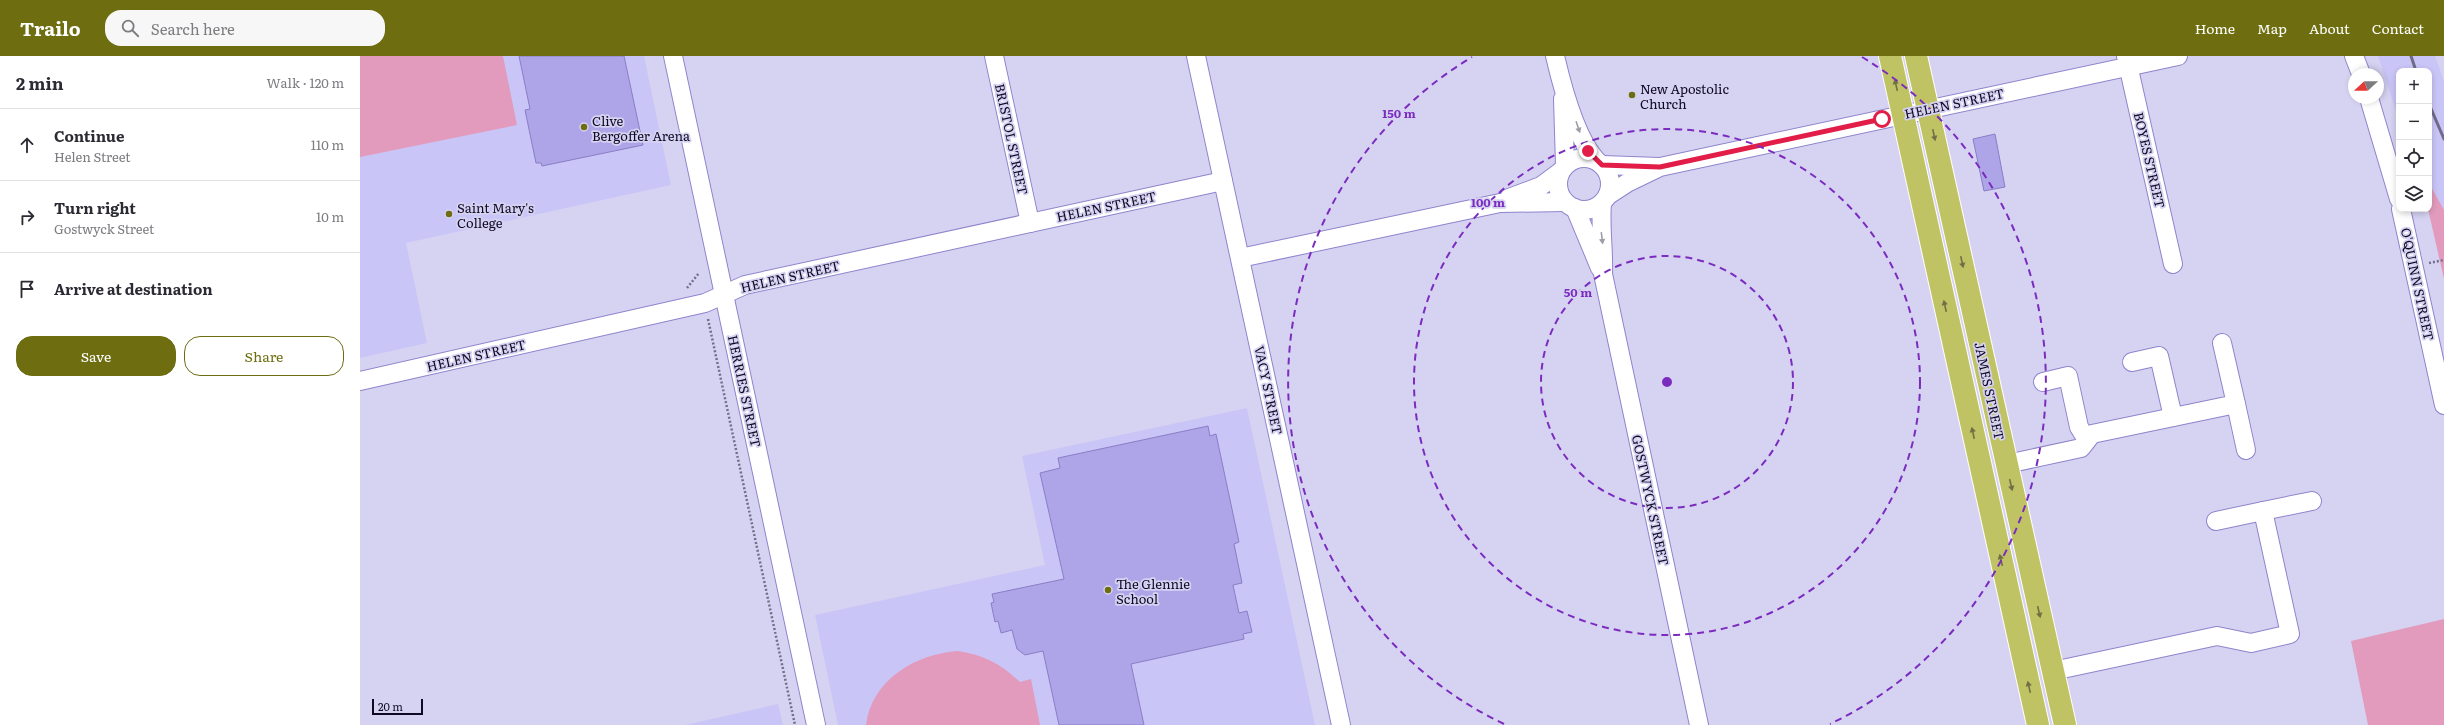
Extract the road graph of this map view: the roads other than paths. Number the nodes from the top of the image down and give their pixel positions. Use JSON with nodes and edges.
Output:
{"nodes":[{"id":1,"x":674,"y":56,"type":"edge"},
{"id":2,"x":994,"y":56,"type":"edge"},
{"id":3,"x":1196,"y":56,"type":"edge"},
{"id":4,"x":1555,"y":56,"type":"edge"},
{"id":5,"x":1890,"y":56,"type":"edge"},
{"id":6,"x":1916,"y":56,"type":"edge"},
{"id":7,"x":2178,"y":56,"type":"edge"},
{"id":8,"x":2354,"y":56,"type":"edge"},
{"id":9,"x":2127,"y":62,"type":"edge"},
{"id":10,"x":2359,"y":68,"type":"edge"},
{"id":11,"x":1563,"y":92,"type":"junction"},
{"id":12,"x":2371,"y":104,"type":"edge"},
{"id":13,"x":1928,"y":109,"type":"junction"},
{"id":14,"x":1903,"y":114,"type":"junction"},
{"id":15,"x":1599,"y":162,"type":"junction"},
{"id":16,"x":1660,"y":167,"type":"junction"},
{"id":17,"x":1563,"y":168,"type":"junction"},
{"id":18,"x":1223,"y":181,"type":"junction"},
{"id":19,"x":2396,"y":189,"type":"edge"},
{"id":20,"x":1605,"y":199,"type":"junction"},
{"id":21,"x":1500,"y":203,"type":"junction"},
{"id":22,"x":1570,"y":205,"type":"junction"},
{"id":23,"x":2402,"y":212,"type":"edge"},
{"id":24,"x":1030,"y":223,"type":"junction"},
{"id":25,"x":1240,"y":258,"type":"junction"},
{"id":26,"x":2173,"y":264,"type":"dead end"},
{"id":27,"x":1603,"y":274,"type":"junction"},
{"id":28,"x":724,"y":294,"type":"junction"},
{"id":29,"x":2222,"y":343,"type":"dead end"},
{"id":30,"x":2132,"y":362,"type":"dead end"},
{"id":31,"x":360,"y":381,"type":"edge"},
{"id":32,"x":2043,"y":382,"type":"dead end"},
{"id":33,"x":2236,"y":404,"type":"junction"},
{"id":34,"x":2444,"y":406,"type":"edge"},
{"id":35,"x":2173,"y":417,"type":"junction"},
{"id":36,"x":2087,"y":440,"type":"junction"},
{"id":37,"x":2246,"y":450,"type":"dead end"},
{"id":38,"x":2006,"y":464,"type":"junction"},
{"id":39,"x":2312,"y":501,"type":"dead end"},
{"id":40,"x":2263,"y":511,"type":"junction"},
{"id":41,"x":2216,"y":521,"type":"dead end"},
{"id":42,"x":2053,"y":671,"type":"junction"},
{"id":43,"x":816,"y":725,"type":"edge"},
{"id":44,"x":1341,"y":725,"type":"edge"},
{"id":45,"x":1699,"y":725,"type":"edge"},
{"id":46,"x":2038,"y":725,"type":"edge"},
{"id":47,"x":2065,"y":725,"type":"edge"}],
"edges":[{"from":1,"to":28,"type":"street","name":"HERRIES STREET"},
{"from":2,"to":24,"type":"street","name":"BRISTOL STREET"},
{"from":3,"to":18,"type":"street","name":"VACY STREET"},
{"from":4,"to":11,"type":"street"},
{"from":14,"to":5,"type":"highway","name":"JAMES STREET","one_way":true},
{"from":6,"to":13,"type":"highway","name":"JAMES STREET"},
{"from":7,"to":9,"type":"street","name":"HELEN STREET"},
{"from":8,"to":10,"type":"street"},
{"from":9,"to":13,"type":"street","name":"HELEN STREET"},
{"from":9,"to":26,"type":"street","name":"BOYES STREET"},
{"from":11,"to":15,"type":"street","one_way":true},
{"from":11,"to":17,"type":"street"},
{"from":12,"to":19,"type":"street"},
{"from":13,"to":14,"type":"street","name":"HELEN STREET"},
{"from":13,"to":38,"type":"highway","name":"JAMES STREET","one_way":true},
{"from":14,"to":16,"type":"street","name":"HELEN STREET"},
{"from":46,"to":14,"type":"highway","name":"JAMES STREET","one_way":true},
{"from":15,"to":16,"type":"street","name":"HELEN STREET"},
{"from":15,"to":17,"type":"street"},
{"from":15,"to":20,"type":"street"},
{"from":16,"to":20,"type":"street","name":"HELEN STREET"},
{"from":17,"to":21,"type":"street"},
{"from":17,"to":22,"type":"street"},
{"from":18,"to":24,"type":"street","name":"HELEN STREET"},
{"from":18,"to":25,"type":"street","name":"VACY STREET"},
{"from":20,"to":22,"type":"street"},
{"from":20,"to":27,"type":"street","name":"GOSTWYCK STREET","one_way":true},
{"from":21,"to":22,"type":"street"},
{"from":21,"to":25,"type":"street"},
{"from":22,"to":27,"type":"street","name":"GOSTWYCK STREET"},
{"from":23,"to":34,"type":"street","name":"O'QUINN STREET"},
{"from":24,"to":28,"type":"street","name":"HELEN STREET"},
{"from":25,"to":44,"type":"street","name":"VACY STREET"},
{"from":27,"to":45,"type":"street","name":"GOSTWYCK STREET"},
{"from":28,"to":31,"type":"street","name":"HELEN STREET"},
{"from":28,"to":43,"type":"street","name":"HERRIES STREET"},
{"from":29,"to":33,"type":"street"},
{"from":30,"to":35,"type":"street"},
{"from":32,"to":36,"type":"street"},
{"from":33,"to":35,"type":"street"},
{"from":33,"to":37,"type":"street"},
{"from":35,"to":36,"type":"street"},
{"from":36,"to":38,"type":"street"},
{"from":38,"to":42,"type":"highway","name":"JAMES STREET","one_way":true},
{"from":39,"to":40,"type":"street"},
{"from":40,"to":41,"type":"street"},
{"from":40,"to":42,"type":"street"},
{"from":42,"to":47,"type":"highway","name":"JAMES STREET"}]}
